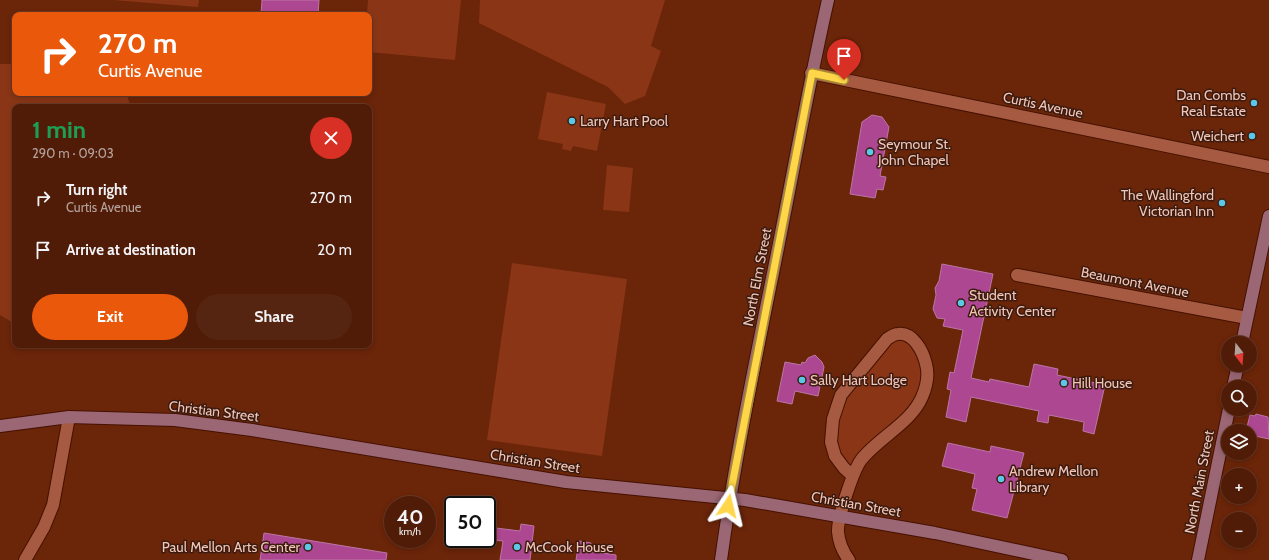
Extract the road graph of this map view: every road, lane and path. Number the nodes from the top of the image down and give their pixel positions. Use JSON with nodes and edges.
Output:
{"nodes":[{"id":1,"x":828,"y":0,"type":"edge"},
{"id":2,"x":812,"y":73,"type":"junction"},
{"id":3,"x":1269,"y":167,"type":"edge"},
{"id":4,"x":1269,"y":216,"type":"edge"},
{"id":5,"x":1017,"y":275,"type":"dead end"},
{"id":6,"x":1247,"y":318,"type":"junction"},
{"id":7,"x":1243,"y":336,"type":"edge"},
{"id":8,"x":1228,"y":416,"type":"edge"},
{"id":9,"x":69,"y":417,"type":"junction"},
{"id":10,"x":0,"y":426,"type":"edge"},
{"id":11,"x":853,"y":476,"type":"junction"},
{"id":12,"x":730,"y":498,"type":"junction"},
{"id":13,"x":841,"y":517,"type":"junction"},
{"id":14,"x":25,"y":560,"type":"edge"},
{"id":15,"x":720,"y":560,"type":"edge"},
{"id":16,"x":849,"y":560,"type":"edge"},
{"id":17,"x":1062,"y":560,"type":"edge"},
{"id":18,"x":1198,"y":560,"type":"edge"}],
"edges":[{"from":1,"to":2,"type":"main road","name":"North Elm Street"},
{"from":2,"to":3,"type":"street","name":"Curtis Avenue"},
{"from":2,"to":12,"type":"main road","name":"North Elm Street"},
{"from":4,"to":6,"type":"main road"},
{"from":5,"to":6,"type":"street","name":"Beaumont Avenue"},
{"from":6,"to":7,"type":"main road"},
{"from":8,"to":18,"type":"main road","name":"North Main Street"},
{"from":9,"to":10,"type":"main road","name":"Christian Street"},
{"from":9,"to":12,"type":"main road","name":"Christian Street"},
{"from":9,"to":14,"type":"street"},
{"from":11,"to":11,"type":"street"},
{"from":11,"to":13,"type":"street"},
{"from":12,"to":13,"type":"main road","name":"Christian Street"},
{"from":12,"to":15,"type":"main road","name":"North Elm Street"},
{"from":13,"to":16,"type":"street"},
{"from":13,"to":17,"type":"main road","name":"Christian Street"}]}
